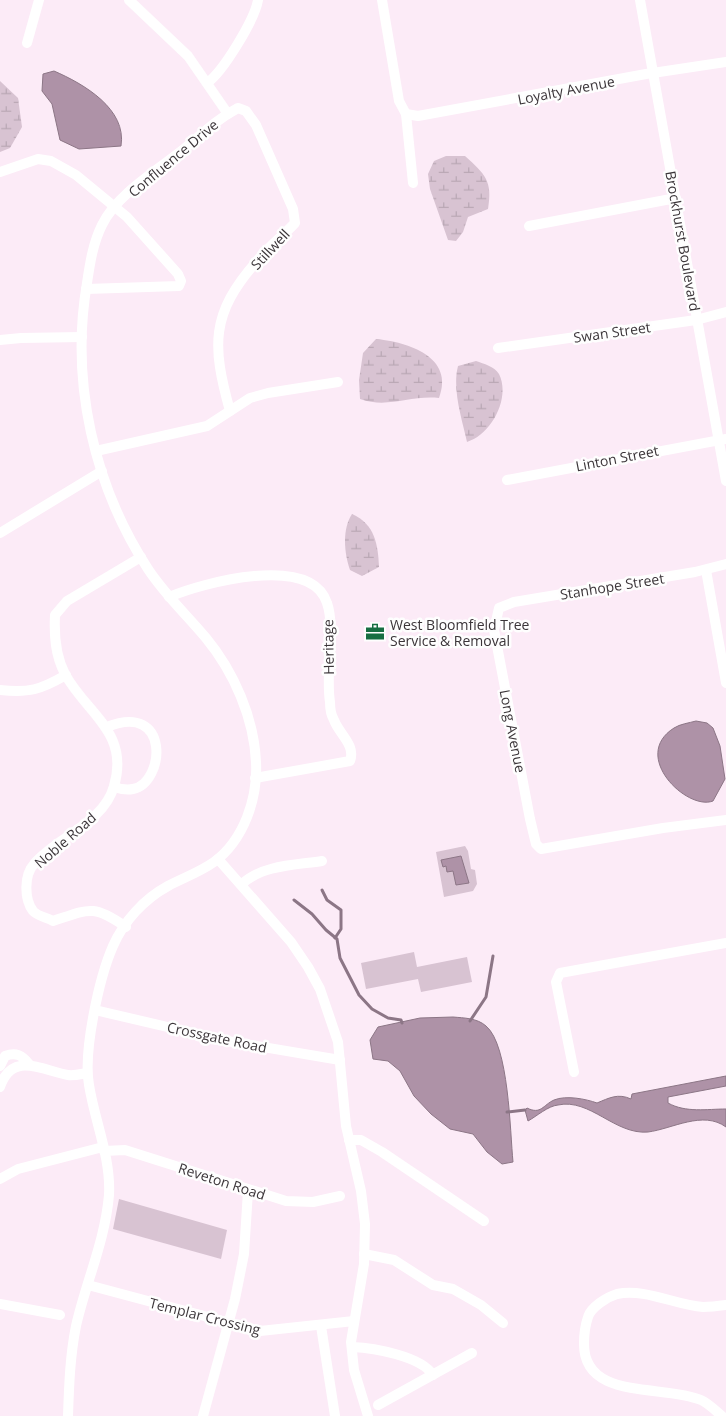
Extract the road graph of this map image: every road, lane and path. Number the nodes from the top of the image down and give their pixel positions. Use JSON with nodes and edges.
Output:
{"nodes":[{"id":1,"x":39,"y":0,"type":"edge"},
{"id":2,"x":129,"y":0,"type":"edge"},
{"id":3,"x":258,"y":0,"type":"edge"},
{"id":4,"x":382,"y":0,"type":"edge"},
{"id":5,"x":640,"y":0,"type":"edge"},
{"id":6,"x":27,"y":43,"type":"dead end"},
{"id":7,"x":726,"y":62,"type":"edge"},
{"id":8,"x":654,"y":74,"type":"junction"},
{"id":9,"x":207,"y":83,"type":"junction"},
{"id":10,"x":228,"y":114,"type":"junction"},
{"id":11,"x":406,"y":114,"type":"junction"},
{"id":12,"x":0,"y":172,"type":"edge"},
{"id":13,"x":413,"y":183,"type":"dead end"},
{"id":14,"x":676,"y":198,"type":"junction"},
{"id":15,"x":115,"y":208,"type":"junction"},
{"id":16,"x":529,"y":226,"type":"dead end"},
{"id":17,"x":86,"y":289,"type":"junction"},
{"id":18,"x":726,"y":312,"type":"edge"},
{"id":19,"x":696,"y":320,"type":"junction"},
{"id":20,"x":82,"y":337,"type":"junction"},
{"id":21,"x":0,"y":340,"type":"edge"},
{"id":22,"x":498,"y":348,"type":"dead end"},
{"id":23,"x":338,"y":382,"type":"dead end"},
{"id":24,"x":230,"y":411,"type":"junction"},
{"id":25,"x":722,"y":439,"type":"edge"},
{"id":26,"x":96,"y":451,"type":"junction"},
{"id":27,"x":102,"y":471,"type":"junction"},
{"id":28,"x":507,"y":480,"type":"dead end"},
{"id":29,"x":726,"y":482,"type":"edge"},
{"id":30,"x":0,"y":533,"type":"edge"},
{"id":31,"x":141,"y":557,"type":"junction"},
{"id":32,"x":726,"y":564,"type":"edge"},
{"id":33,"x":706,"y":570,"type":"junction"},
{"id":34,"x":169,"y":597,"type":"junction"},
{"id":35,"x":499,"y":608,"type":"joint"},
{"id":36,"x":66,"y":675,"type":"junction"},
{"id":37,"x":726,"y":682,"type":"edge"},
{"id":38,"x":0,"y":690,"type":"edge"},
{"id":39,"x":107,"y":727,"type":"junction"},
{"id":40,"x":255,"y":778,"type":"junction"},
{"id":41,"x":114,"y":788,"type":"junction"},
{"id":42,"x":726,"y":820,"type":"edge"},
{"id":43,"x":218,"y":859,"type":"junction"},
{"id":44,"x":322,"y":861,"type":"dead end"},
{"id":45,"x":242,"y":884,"type":"junction"},
{"id":46,"x":126,"y":927,"type":"junction"},
{"id":47,"x":726,"y":943,"type":"edge"},
{"id":48,"x":95,"y":1010,"type":"junction"},
{"id":49,"x":340,"y":1060,"type":"junction"},
{"id":50,"x":29,"y":1064,"type":"junction"},
{"id":51,"x":0,"y":1066,"type":"edge"},
{"id":52,"x":574,"y":1072,"type":"dead end"},
{"id":53,"x":87,"y":1073,"type":"junction"},
{"id":54,"x":1,"y":1080,"type":"edge"},
{"id":55,"x":350,"y":1140,"type":"junction"},
{"id":56,"x":104,"y":1149,"type":"junction"},
{"id":57,"x":0,"y":1179,"type":"edge"},
{"id":58,"x":248,"y":1191,"type":"junction"},
{"id":59,"x":340,"y":1196,"type":"dead end"},
{"id":60,"x":484,"y":1221,"type":"dead end"},
{"id":61,"x":364,"y":1254,"type":"junction"},
{"id":62,"x":88,"y":1285,"type":"junction"},
{"id":63,"x":0,"y":1304,"type":"edge"},
{"id":64,"x":726,"y":1305,"type":"edge"},
{"id":65,"x":60,"y":1315,"type":"dead end"},
{"id":66,"x":354,"y":1321,"type":"junction"},
{"id":67,"x":503,"y":1323,"type":"dead end"},
{"id":68,"x":229,"y":1324,"type":"junction"},
{"id":69,"x":321,"y":1326,"type":"junction"},
{"id":70,"x":352,"y":1347,"type":"junction"},
{"id":71,"x":472,"y":1353,"type":"dead end"},
{"id":72,"x":433,"y":1375,"type":"junction"},
{"id":73,"x":378,"y":1405,"type":"dead end"},
{"id":74,"x":68,"y":1416,"type":"edge"},
{"id":75,"x":203,"y":1416,"type":"edge"},
{"id":76,"x":335,"y":1416,"type":"edge"},
{"id":77,"x":368,"y":1416,"type":"edge"},
{"id":78,"x":722,"y":1416,"type":"edge"}],
"edges":[{"from":1,"to":6,"type":"street"},
{"from":2,"to":9,"type":"street","name":"Confluence Drive"},
{"from":3,"to":9,"type":"street"},
{"from":4,"to":11,"type":"street"},
{"from":5,"to":8,"type":"street","name":"Brockhurst Boulevard"},
{"from":7,"to":8,"type":"street","name":"Loyalty Avenue"},
{"from":8,"to":11,"type":"street","name":"Loyalty Avenue"},
{"from":8,"to":14,"type":"street","name":"Brockhurst Boulevard"},
{"from":9,"to":10,"type":"street","name":"Confluence Drive"},
{"from":10,"to":15,"type":"street","name":"Confluence Drive"},
{"from":10,"to":24,"type":"street","name":"Stillwell"},
{"from":11,"to":13,"type":"street"},
{"from":12,"to":15,"type":"street"},
{"from":14,"to":16,"type":"street"},
{"from":14,"to":19,"type":"street","name":"Brockhurst Boulevard"},
{"from":15,"to":17,"type":"street","name":"Confluence Drive"},
{"from":15,"to":17,"type":"street"},
{"from":17,"to":20,"type":"street","name":"Confluence Drive"},
{"from":18,"to":19,"type":"street","name":"Swan Street"},
{"from":19,"to":22,"type":"street","name":"Swan Street"},
{"from":19,"to":25,"type":"street","name":"Brockhurst Boulevard"},
{"from":20,"to":21,"type":"street"},
{"from":20,"to":26,"type":"street","name":"Confluence Drive"},
{"from":23,"to":24,"type":"street"},
{"from":24,"to":26,"type":"street"},
{"from":25,"to":28,"type":"street","name":"Linton Street"},
{"from":25,"to":29,"type":"street","name":"Brockhurst Boulevard"},
{"from":26,"to":27,"type":"street","name":"Confluence Drive"},
{"from":27,"to":30,"type":"street"},
{"from":27,"to":31,"type":"street","name":"Confluence Drive"},
{"from":31,"to":34,"type":"street","name":"Confluence Drive"},
{"from":31,"to":36,"type":"street"},
{"from":32,"to":33,"type":"street","name":"Stanhope Street"},
{"from":33,"to":35,"type":"street","name":"Stanhope Street"},
{"from":33,"to":37,"type":"street"},
{"from":34,"to":40,"type":"street","name":"Confluence Drive"},
{"from":34,"to":40,"type":"street","name":"Heritage"},
{"from":35,"to":42,"type":"street","name":"Long Avenue"},
{"from":36,"to":38,"type":"street"},
{"from":36,"to":39,"type":"street"},
{"from":39,"to":41,"type":"street"},
{"from":39,"to":41,"type":"street"},
{"from":40,"to":43,"type":"street","name":"Confluence Drive"},
{"from":41,"to":46,"type":"street","name":"Noble Road"},
{"from":43,"to":45,"type":"street"},
{"from":43,"to":46,"type":"street","name":"Confluence Drive"},
{"from":44,"to":45,"type":"street"},
{"from":45,"to":49,"type":"street"},
{"from":46,"to":48,"type":"street","name":"Confluence Drive"},
{"from":47,"to":52,"type":"street"},
{"from":48,"to":49,"type":"street","name":"Crossgate Road"},
{"from":48,"to":53,"type":"street","name":"Confluence Drive"},
{"from":49,"to":55,"type":"street"},
{"from":50,"to":51,"type":"street"},
{"from":50,"to":53,"type":"street"},
{"from":50,"to":54,"type":"street"},
{"from":53,"to":56,"type":"street","name":"Confluence Drive"},
{"from":55,"to":60,"type":"street"},
{"from":55,"to":61,"type":"street"},
{"from":56,"to":57,"type":"street","name":"Reveton Road"},
{"from":56,"to":58,"type":"street","name":"Reveton Road"},
{"from":56,"to":62,"type":"street","name":"Confluence Drive"},
{"from":58,"to":59,"type":"street","name":"Reveton Road"},
{"from":58,"to":68,"type":"street"},
{"from":61,"to":66,"type":"street"},
{"from":61,"to":67,"type":"street"},
{"from":62,"to":68,"type":"street","name":"Templar Crossing"},
{"from":62,"to":74,"type":"street","name":"Confluence Drive"},
{"from":63,"to":65,"type":"street"},
{"from":64,"to":78,"type":"street"},
{"from":66,"to":69,"type":"street","name":"Templar Crossing"},
{"from":66,"to":70,"type":"street"},
{"from":68,"to":69,"type":"street","name":"Templar Crossing"},
{"from":68,"to":75,"type":"street"},
{"from":69,"to":76,"type":"street"},
{"from":70,"to":72,"type":"street"},
{"from":70,"to":77,"type":"street"},
{"from":71,"to":72,"type":"street"},
{"from":72,"to":73,"type":"street"}]}
